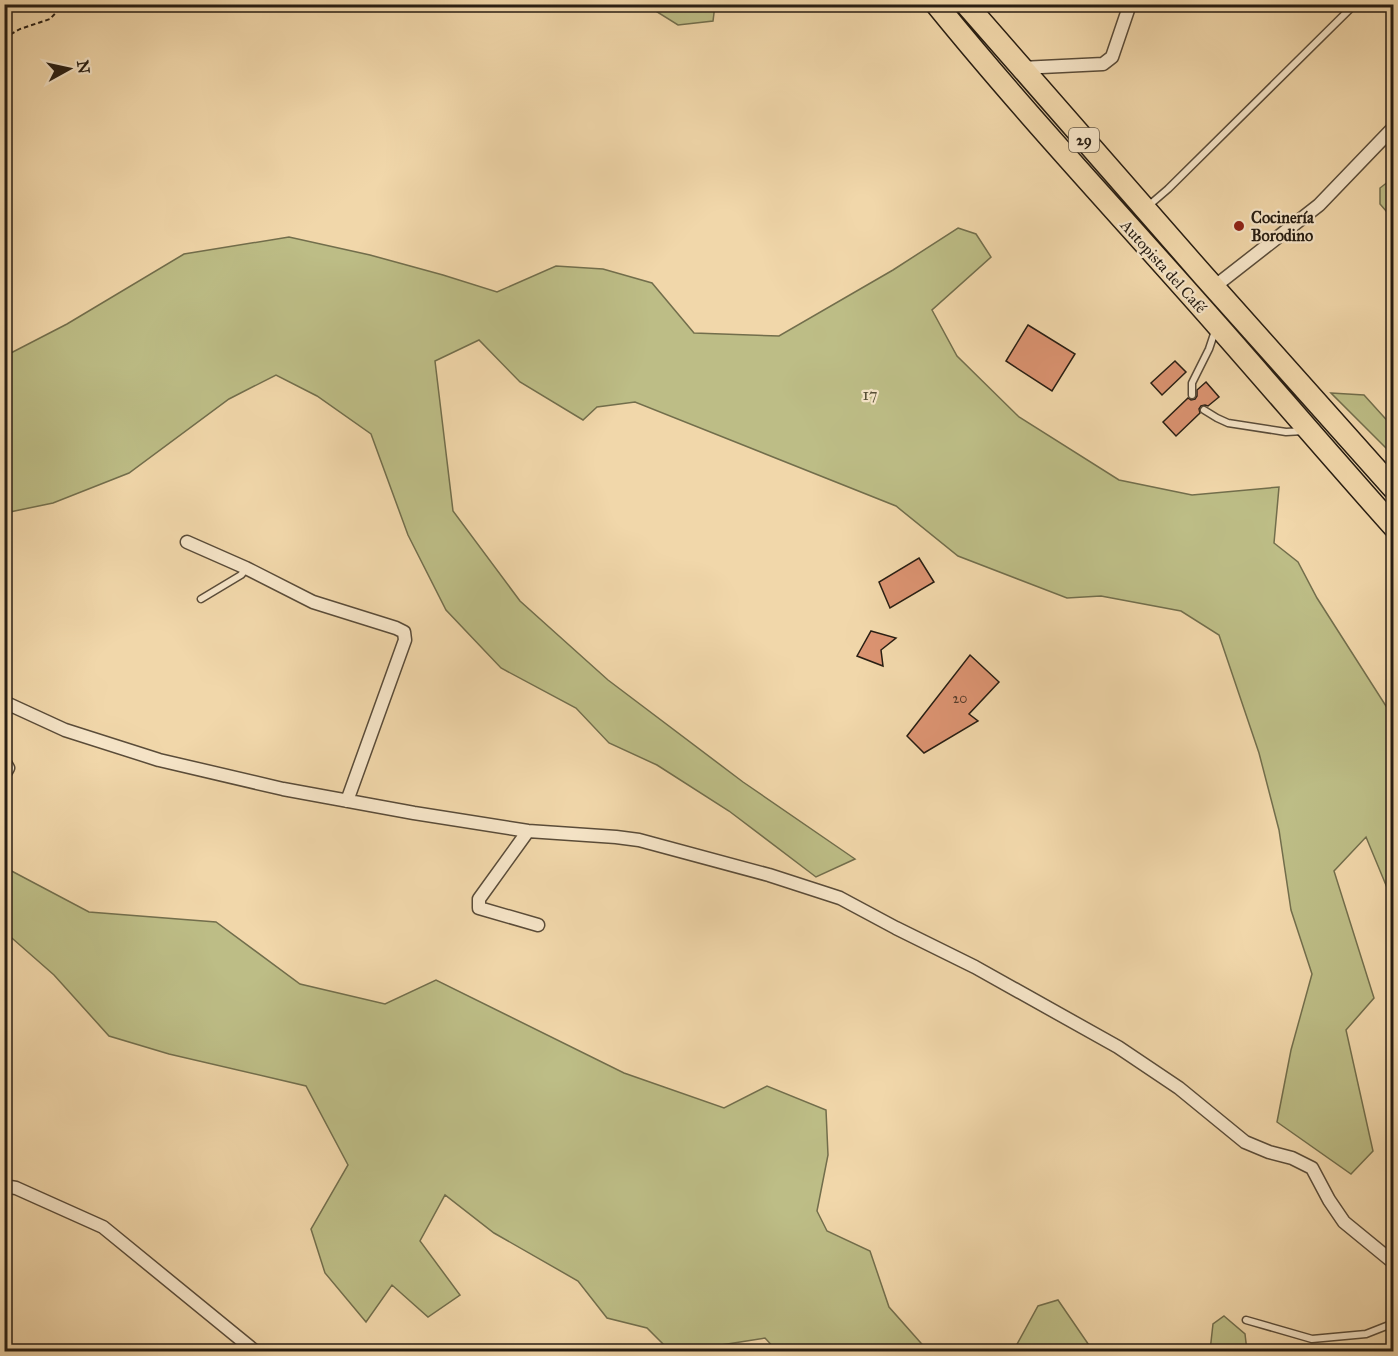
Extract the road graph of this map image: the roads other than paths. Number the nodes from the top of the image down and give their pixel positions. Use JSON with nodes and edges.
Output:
{"nodes":[{"id":1,"x":936,"y":4,"type":"edge"},
{"id":2,"x":966,"y":4,"type":"edge"},
{"id":3,"x":1130,"y":4,"type":"edge"},
{"id":4,"x":1356,"y":4,"type":"edge"},
{"id":5,"x":1021,"y":68,"type":"junction"},
{"id":6,"x":1394,"y":127,"type":"edge"},
{"id":7,"x":1145,"y":209,"type":"junction"},
{"id":8,"x":1214,"y":287,"type":"junction"},
{"id":9,"x":1217,"y":325,"type":"junction"},
{"id":10,"x":1192,"y":395,"type":"dead end"},
{"id":11,"x":1204,"y":410,"type":"dead end"},
{"id":12,"x":1308,"y":431,"type":"junction"},
{"id":13,"x":1394,"y":489,"type":"edge"},
{"id":14,"x":1394,"y":527,"type":"edge"},
{"id":15,"x":187,"y":542,"type":"dead end"},
{"id":16,"x":246,"y":568,"type":"junction"},
{"id":17,"x":201,"y":599,"type":"dead end"},
{"id":18,"x":4,"y":702,"type":"edge"},
{"id":19,"x":4,"y":761,"type":"edge"},
{"id":20,"x":4,"y":775,"type":"edge"},
{"id":21,"x":347,"y":801,"type":"junction"},
{"id":22,"x":528,"y":831,"type":"junction"},
{"id":23,"x":538,"y":925,"type":"dead end"},
{"id":24,"x":4,"y":1185,"type":"edge"},
{"id":25,"x":1394,"y":1263,"type":"edge"},
{"id":26,"x":1246,"y":1320,"type":"dead end"},
{"id":27,"x":1394,"y":1323,"type":"edge"},
{"id":28,"x":256,"y":1352,"type":"edge"}],
"edges":[{"from":1,"to":9,"type":"highway","name":"Autopista del Café","number":"29"},
{"from":2,"to":5,"type":"highway","name":"Autopista del Café","number":"29"},
{"from":3,"to":5,"type":"street"},
{"from":4,"to":7,"type":"lane"},
{"from":5,"to":7,"type":"highway","name":"Autopista del Café","number":"29"},
{"from":6,"to":8,"type":"street"},
{"from":7,"to":8,"type":"highway","name":"Autopista del Café","number":"29"},
{"from":8,"to":13,"type":"highway","name":"Autopista del Café","number":"29"},
{"from":9,"to":10,"type":"lane"},
{"from":9,"to":12,"type":"highway","name":"Autopista del Café","number":"29"},
{"from":11,"to":12,"type":"lane"},
{"from":12,"to":14,"type":"highway","name":"Autopista del Café","number":"29"},
{"from":15,"to":16,"type":"street"},
{"from":16,"to":17,"type":"lane"},
{"from":16,"to":21,"type":"street"},
{"from":18,"to":21,"type":"street"},
{"from":19,"to":20,"type":"street"},
{"from":21,"to":22,"type":"street"},
{"from":22,"to":23,"type":"street"},
{"from":22,"to":25,"type":"street"},
{"from":24,"to":28,"type":"street"},
{"from":26,"to":27,"type":"lane"}]}
